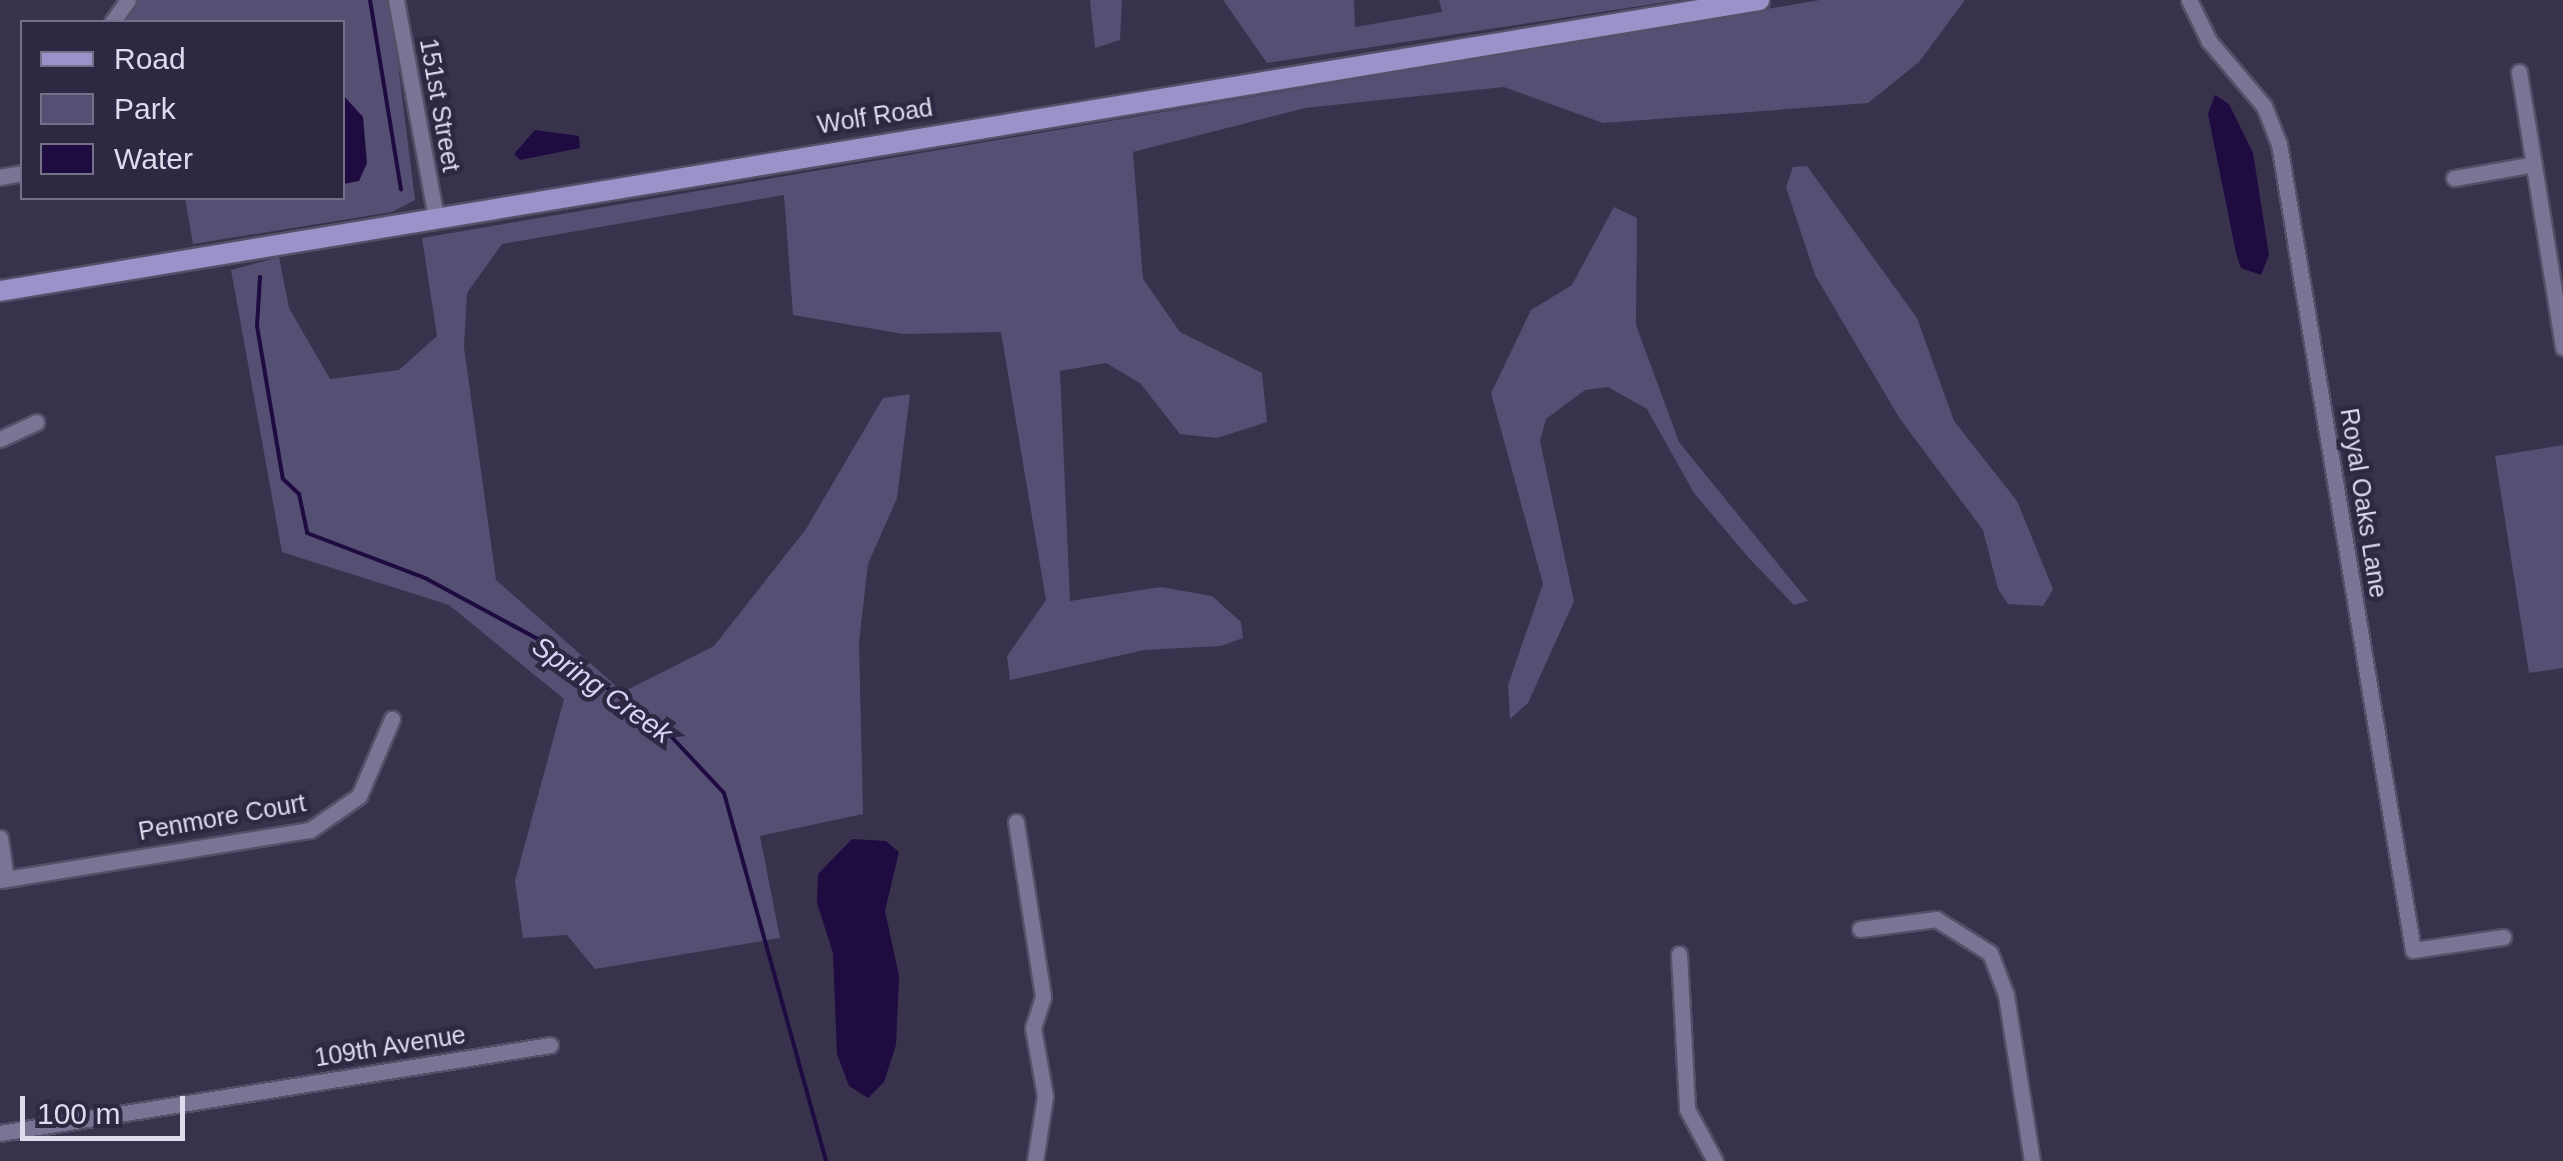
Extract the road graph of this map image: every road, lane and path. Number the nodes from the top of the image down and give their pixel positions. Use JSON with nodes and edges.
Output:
{"nodes":[{"id":1,"x":396,"y":0,"type":"edge"},
{"id":2,"x":1758,"y":0,"type":"edge"},
{"id":3,"x":2189,"y":0,"type":"edge"},
{"id":4,"x":2520,"y":72,"type":"dead end"},
{"id":5,"x":2534,"y":164,"type":"junction"},
{"id":6,"x":2454,"y":178,"type":"dead end"},
{"id":7,"x":436,"y":219,"type":"junction"},
{"id":8,"x":0,"y":291,"type":"edge"},
{"id":9,"x":2563,"y":348,"type":"edge"},
{"id":10,"x":36,"y":422,"type":"dead end"},
{"id":11,"x":0,"y":438,"type":"edge"},
{"id":12,"x":392,"y":719,"type":"dead end"},
{"id":13,"x":1016,"y":822,"type":"dead end"},
{"id":14,"x":0,"y":838,"type":"edge"},
{"id":15,"x":3,"y":880,"type":"edge"},
{"id":16,"x":1860,"y":929,"type":"dead end"},
{"id":17,"x":2503,"y":937,"type":"dead end"},
{"id":18,"x":1679,"y":954,"type":"dead end"},
{"id":19,"x":550,"y":1045,"type":"dead end"},
{"id":20,"x":0,"y":1134,"type":"edge"},
{"id":21,"x":1035,"y":1161,"type":"edge"},
{"id":22,"x":1715,"y":1161,"type":"edge"},
{"id":23,"x":2032,"y":1161,"type":"edge"}],
"edges":[{"from":1,"to":7,"type":"street","name":"151st Street"},
{"from":2,"to":7,"type":"main road","name":"Wolf Road"},
{"from":3,"to":17,"type":"street","name":"Royal Oaks Lane"},
{"from":4,"to":5,"type":"street"},
{"from":5,"to":6,"type":"street"},
{"from":5,"to":9,"type":"street"},
{"from":7,"to":8,"type":"main road","name":"Wolf Road"},
{"from":10,"to":11,"type":"street"},
{"from":12,"to":15,"type":"street","name":"Penmore Court"},
{"from":13,"to":21,"type":"street"},
{"from":14,"to":15,"type":"street"},
{"from":16,"to":23,"type":"street"},
{"from":18,"to":22,"type":"street"},
{"from":19,"to":20,"type":"street","name":"109th Avenue"}]}
